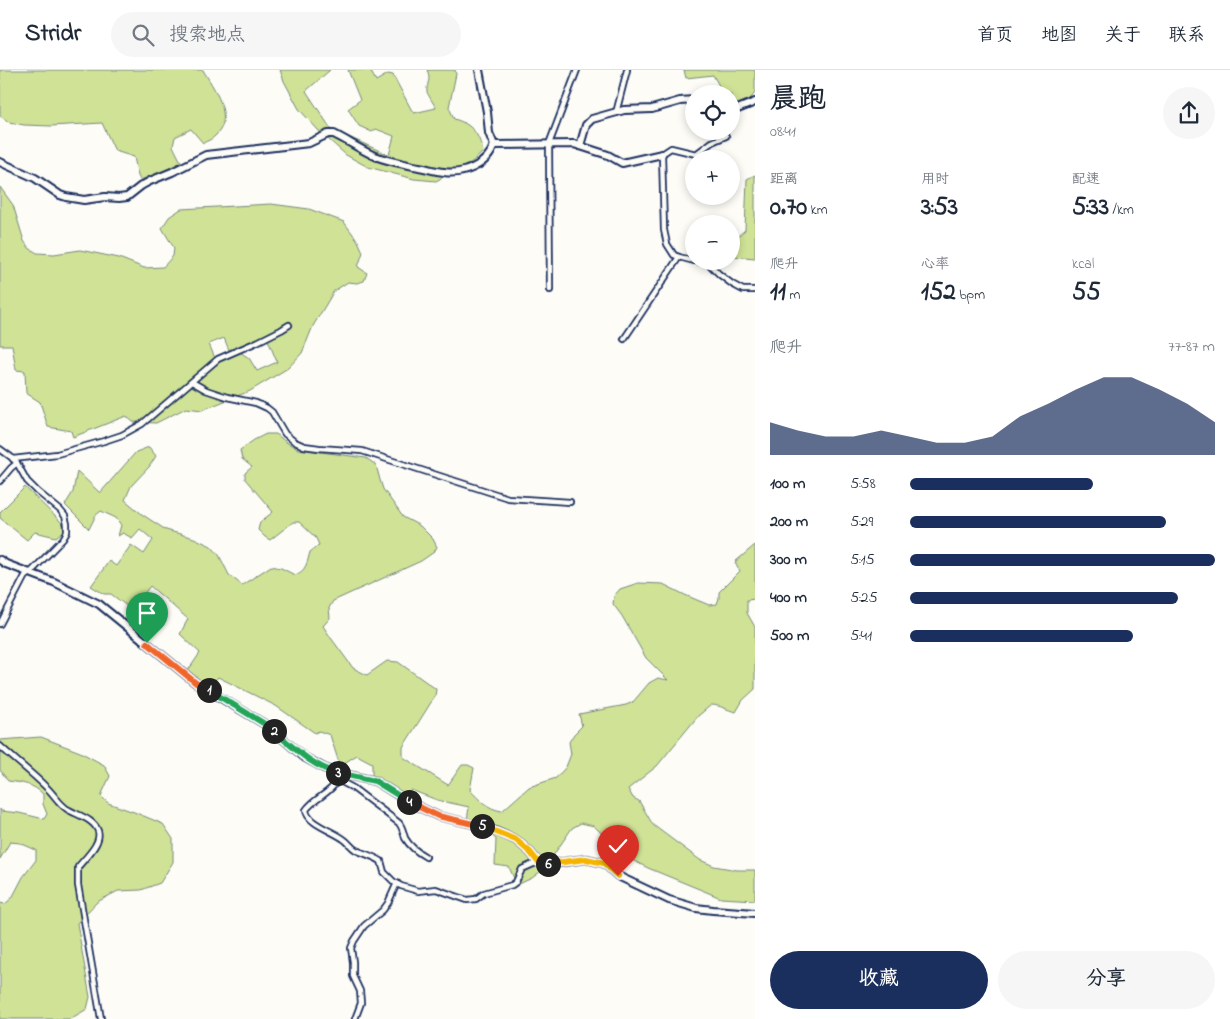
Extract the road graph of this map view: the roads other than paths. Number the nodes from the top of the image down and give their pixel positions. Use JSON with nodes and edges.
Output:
{"nodes":[{"id":1,"x":479,"y":70,"type":"edge"},
{"id":2,"x":577,"y":70,"type":"edge"},
{"id":3,"x":628,"y":70,"type":"edge"},
{"id":4,"x":685,"y":101,"type":"edge"},
{"id":5,"x":755,"y":102,"type":"edge"},
{"id":6,"x":740,"y":108,"type":"edge"},
{"id":7,"x":616,"y":112,"type":"junction"},
{"id":8,"x":717,"y":140,"type":"edge"},
{"id":9,"x":549,"y":144,"type":"junction"},
{"id":10,"x":494,"y":145,"type":"junction"},
{"id":11,"x":580,"y":146,"type":"junction"},
{"id":12,"x":662,"y":154,"type":"junction"},
{"id":13,"x":0,"y":162,"type":"edge"},
{"id":14,"x":678,"y":257,"type":"junction"},
{"id":15,"x":685,"y":259,"type":"edge"},
{"id":16,"x":715,"y":270,"type":"edge"},
{"id":17,"x":550,"y":290,"type":"dead end"},
{"id":18,"x":755,"y":290,"type":"edge"},
{"id":19,"x":289,"y":324,"type":"dead end"},
{"id":20,"x":624,"y":340,"type":"dead end"},
{"id":21,"x":192,"y":382,"type":"junction"},
{"id":22,"x":0,"y":449,"type":"edge"},
{"id":23,"x":13,"y":459,"type":"junction"},
{"id":24,"x":17,"y":464,"type":"junction"},
{"id":25,"x":0,"y":481,"type":"edge"},
{"id":26,"x":570,"y":502,"type":"dead end"},
{"id":27,"x":0,"y":560,"type":"edge"},
{"id":28,"x":30,"y":573,"type":"junction"},
{"id":29,"x":0,"y":624,"type":"edge"},
{"id":30,"x":0,"y":746,"type":"edge"},
{"id":31,"x":334,"y":772,"type":"junction"},
{"id":32,"x":336,"y":779,"type":"junction"},
{"id":33,"x":426,"y":857,"type":"dead end"},
{"id":34,"x":538,"y":862,"type":"junction"},
{"id":35,"x":397,"y":884,"type":"junction"},
{"id":36,"x":755,"y":913,"type":"edge"},
{"id":37,"x":101,"y":1019,"type":"edge"},
{"id":38,"x":355,"y":1019,"type":"edge"}],
"edges":[{"from":1,"to":10,"type":"street"},
{"from":2,"to":9,"type":"street"},
{"from":3,"to":7,"type":"street"},
{"from":4,"to":7,"type":"street"},
{"from":5,"to":6,"type":"street"},
{"from":7,"to":11,"type":"street"},
{"from":8,"to":12,"type":"street"},
{"from":9,"to":10,"type":"street"},
{"from":9,"to":11,"type":"street"},
{"from":9,"to":17,"type":"street"},
{"from":10,"to":13,"type":"street"},
{"from":11,"to":12,"type":"street"},
{"from":12,"to":14,"type":"street"},
{"from":14,"to":15,"type":"street"},
{"from":14,"to":20,"type":"street"},
{"from":16,"to":18,"type":"street"},
{"from":19,"to":21,"type":"street"},
{"from":21,"to":23,"type":"street"},
{"from":21,"to":26,"type":"street"},
{"from":22,"to":23,"type":"street"},
{"from":23,"to":24,"type":"street"},
{"from":24,"to":25,"type":"street"},
{"from":24,"to":28,"type":"street"},
{"from":27,"to":28,"type":"street"},
{"from":28,"to":29,"type":"street"},
{"from":28,"to":31,"type":"street"},
{"from":30,"to":37,"type":"street"},
{"from":31,"to":32,"type":"street"},
{"from":31,"to":34,"type":"street"},
{"from":32,"to":33,"type":"street"},
{"from":32,"to":35,"type":"street"},
{"from":34,"to":35,"type":"street"},
{"from":34,"to":36,"type":"street"},
{"from":35,"to":38,"type":"street"}]}
